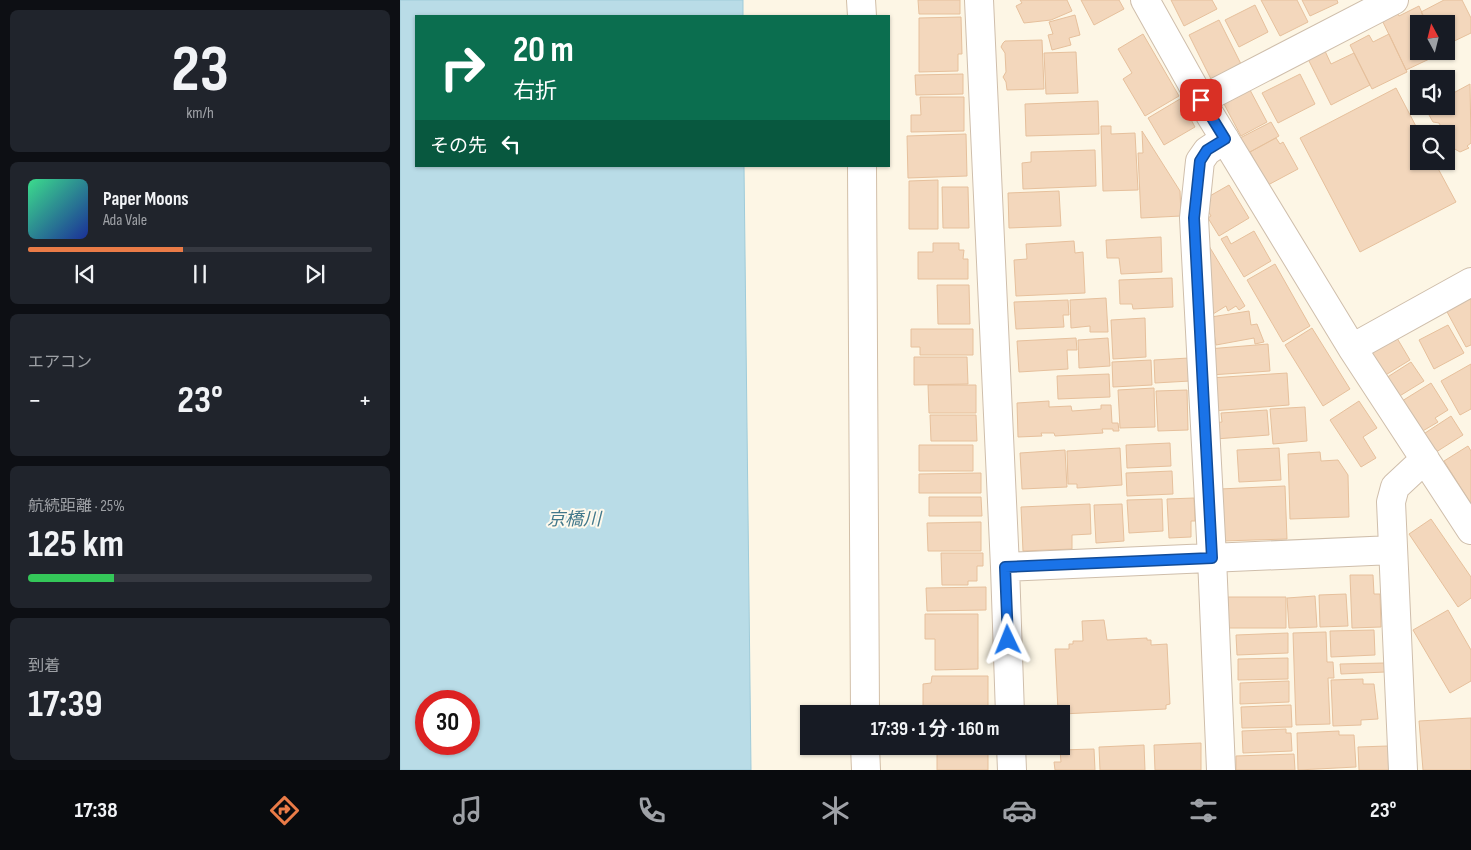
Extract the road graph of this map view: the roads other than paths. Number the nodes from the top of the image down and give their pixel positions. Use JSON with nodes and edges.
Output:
{"nodes":[{"id":1,"x":861,"y":0,"type":"edge"},
{"id":2,"x":979,"y":0,"type":"edge"},
{"id":3,"x":1145,"y":0,"type":"edge"},
{"id":4,"x":1394,"y":0,"type":"edge"},
{"id":5,"x":862,"y":15,"type":"edge"},
{"id":6,"x":1201,"y":100,"type":"junction"},
{"id":7,"x":1225,"y":139,"type":"junction"},
{"id":8,"x":862,"y":167,"type":"edge"},
{"id":9,"x":1471,"y":282,"type":"edge"},
{"id":10,"x":1352,"y":348,"type":"junction"},
{"id":11,"x":1425,"y":459,"type":"junction"},
{"id":12,"x":1471,"y":530,"type":"edge"},
{"id":13,"x":1393,"y":550,"type":"junction"},
{"id":14,"x":1212,"y":558,"type":"junction"},
{"id":15,"x":1005,"y":567,"type":"junction"},
{"id":16,"x":865,"y":705,"type":"edge"},
{"id":17,"x":1010,"y":705,"type":"edge"},
{"id":18,"x":866,"y":755,"type":"edge"},
{"id":19,"x":1011,"y":755,"type":"edge"},
{"id":20,"x":866,"y":770,"type":"edge"},
{"id":21,"x":1012,"y":770,"type":"edge"},
{"id":22,"x":1221,"y":770,"type":"edge"},
{"id":23,"x":1403,"y":770,"type":"edge"}],
"edges":[{"from":1,"to":5,"type":"street"},
{"from":2,"to":15,"type":"street"},
{"from":3,"to":6,"type":"street"},
{"from":4,"to":6,"type":"street"},
{"from":6,"to":7,"type":"street"},
{"from":7,"to":10,"type":"street"},
{"from":7,"to":14,"type":"street"},
{"from":8,"to":16,"type":"street"},
{"from":9,"to":10,"type":"street"},
{"from":10,"to":11,"type":"street"},
{"from":11,"to":12,"type":"street"},
{"from":11,"to":13,"type":"street"},
{"from":13,"to":14,"type":"street"},
{"from":13,"to":23,"type":"street"},
{"from":14,"to":15,"type":"street"},
{"from":14,"to":22,"type":"street"},
{"from":15,"to":17,"type":"street"},
{"from":18,"to":20,"type":"street"},
{"from":19,"to":21,"type":"street"}]}
